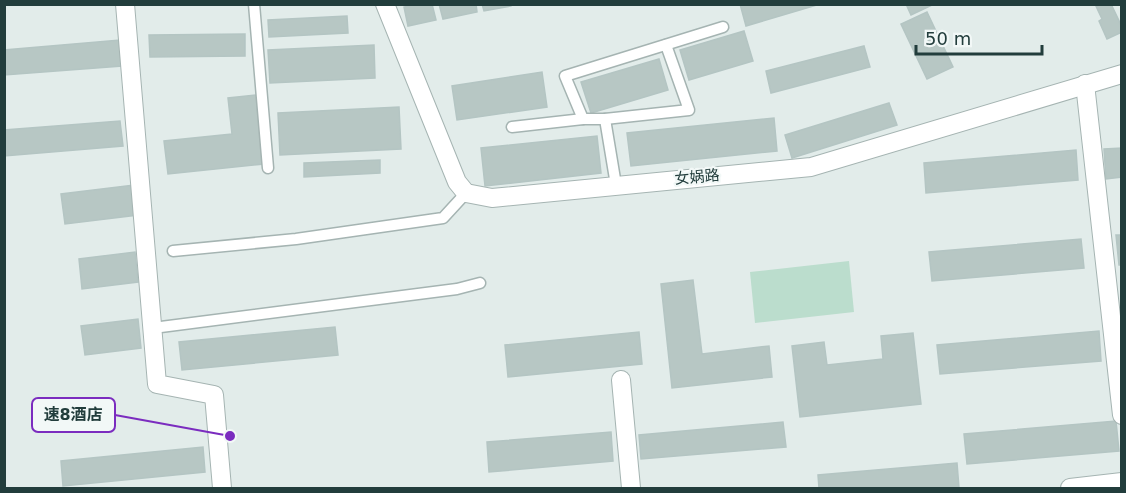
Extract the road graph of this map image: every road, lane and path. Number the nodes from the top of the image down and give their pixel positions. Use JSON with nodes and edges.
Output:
{"nodes":[{"id":1,"x":125,"y":4,"type":"edge"},
{"id":2,"x":254,"y":4,"type":"edge"},
{"id":3,"x":386,"y":5,"type":"edge"},
{"id":4,"x":723,"y":27,"type":"dead end"},
{"id":5,"x":666,"y":45,"type":"junction"},
{"id":6,"x":1122,"y":74,"type":"edge"},
{"id":7,"x":1085,"y":84,"type":"junction"},
{"id":8,"x":584,"y":119,"type":"junction"},
{"id":9,"x":605,"y":119,"type":"junction"},
{"id":10,"x":512,"y":127,"type":"dead end"},
{"id":11,"x":268,"y":168,"type":"dead end"},
{"id":12,"x":616,"y":185,"type":"junction"},
{"id":13,"x":466,"y":193,"type":"junction"},
{"id":14,"x":173,"y":251,"type":"dead end"},
{"id":15,"x":480,"y":283,"type":"dead end"},
{"id":16,"x":153,"y":328,"type":"junction"},
{"id":17,"x":621,"y":380,"type":"dead end"},
{"id":18,"x":1122,"y":415,"type":"edge"},
{"id":19,"x":1122,"y":482,"type":"edge"},
{"id":20,"x":222,"y":489,"type":"edge"},
{"id":21,"x":631,"y":489,"type":"edge"},
{"id":22,"x":1070,"y":489,"type":"edge"}],
"edges":[{"from":1,"to":16,"type":"street"},
{"from":2,"to":11,"type":"lane"},
{"from":3,"to":13,"type":"street"},
{"from":4,"to":5,"type":"lane"},
{"from":5,"to":8,"type":"lane"},
{"from":5,"to":9,"type":"lane"},
{"from":6,"to":7,"type":"street","name":"女娲路"},
{"from":7,"to":12,"type":"street","name":"女娲路"},
{"from":7,"to":18,"type":"street"},
{"from":8,"to":9,"type":"lane"},
{"from":8,"to":10,"type":"lane"},
{"from":9,"to":12,"type":"lane"},
{"from":12,"to":13,"type":"street","name":"女娲路"},
{"from":13,"to":14,"type":"lane"},
{"from":15,"to":16,"type":"lane"},
{"from":16,"to":20,"type":"street"},
{"from":17,"to":21,"type":"street"},
{"from":19,"to":22,"type":"street"}]}
